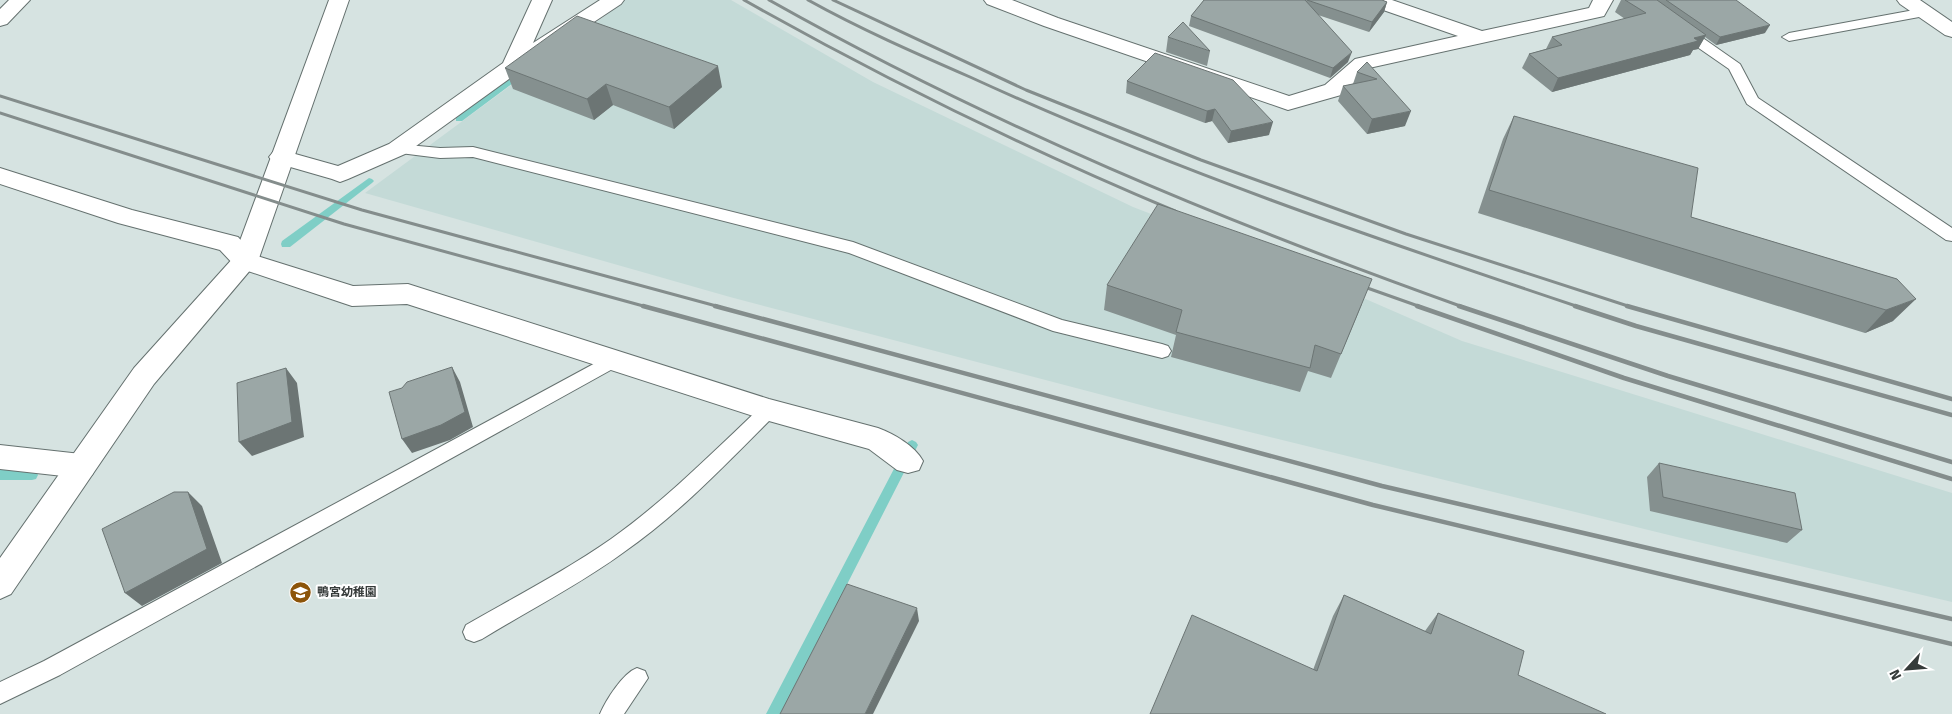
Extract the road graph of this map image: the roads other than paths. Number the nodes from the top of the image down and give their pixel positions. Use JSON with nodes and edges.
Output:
{"nodes":[{"id":1,"x":20,"y":0,"type":"edge"},
{"id":2,"x":339,"y":0,"type":"edge"},
{"id":3,"x":542,"y":0,"type":"edge"},
{"id":4,"x":614,"y":0,"type":"edge"},
{"id":5,"x":994,"y":0,"type":"edge"},
{"id":6,"x":1373,"y":0,"type":"edge"},
{"id":7,"x":1603,"y":0,"type":"edge"},
{"id":8,"x":1907,"y":0,"type":"edge"},
{"id":9,"x":1925,"y":12,"type":"junction"},
{"id":10,"x":0,"y":20,"type":"edge"},
{"id":11,"x":1671,"y":22,"type":"edge"},
{"id":12,"x":1952,"y":31,"type":"edge"},
{"id":13,"x":1481,"y":37,"type":"junction"},
{"id":14,"x":1789,"y":37,"type":"dead end"},
{"id":15,"x":512,"y":66,"type":"junction"},
{"id":16,"x":397,"y":149,"type":"junction"},
{"id":17,"x":281,"y":157,"type":"junction"},
{"id":18,"x":0,"y":176,"type":"edge"},
{"id":19,"x":1952,"y":236,"type":"edge"},
{"id":20,"x":245,"y":261,"type":"junction"},
{"id":21,"x":1162,"y":351,"type":"dead end"},
{"id":22,"x":612,"y":361,"type":"junction"},
{"id":23,"x":769,"y":410,"type":"junction"},
{"id":24,"x":0,"y":457,"type":"edge"},
{"id":25,"x":908,"y":462,"type":"dead end"},
{"id":26,"x":81,"y":466,"type":"junction"},
{"id":27,"x":0,"y":584,"type":"edge"},
{"id":28,"x":474,"y":632,"type":"dead end"},
{"id":29,"x":637,"y":678,"type":"dead end"},
{"id":30,"x":0,"y":693,"type":"edge"},
{"id":31,"x":611,"y":714,"type":"edge"}],
"edges":[{"from":1,"to":10,"type":"street"},
{"from":2,"to":17,"type":"street"},
{"from":3,"to":15,"type":"street"},
{"from":4,"to":15,"type":"street"},
{"from":5,"to":13,"type":"street"},
{"from":6,"to":13,"type":"street"},
{"from":7,"to":13,"type":"street"},
{"from":8,"to":9,"type":"street"},
{"from":9,"to":12,"type":"street"},
{"from":9,"to":14,"type":"lane"},
{"from":11,"to":19,"type":"lane"},
{"from":15,"to":16,"type":"street"},
{"from":16,"to":17,"type":"street"},
{"from":16,"to":21,"type":"lane"},
{"from":17,"to":20,"type":"street"},
{"from":18,"to":20,"type":"street"},
{"from":20,"to":22,"type":"street"},
{"from":20,"to":26,"type":"street"},
{"from":22,"to":23,"type":"street"},
{"from":22,"to":30,"type":"lane"},
{"from":23,"to":25,"type":"street"},
{"from":23,"to":28,"type":"lane"},
{"from":24,"to":26,"type":"street"},
{"from":26,"to":27,"type":"street"},
{"from":29,"to":31,"type":"lane"}]}
